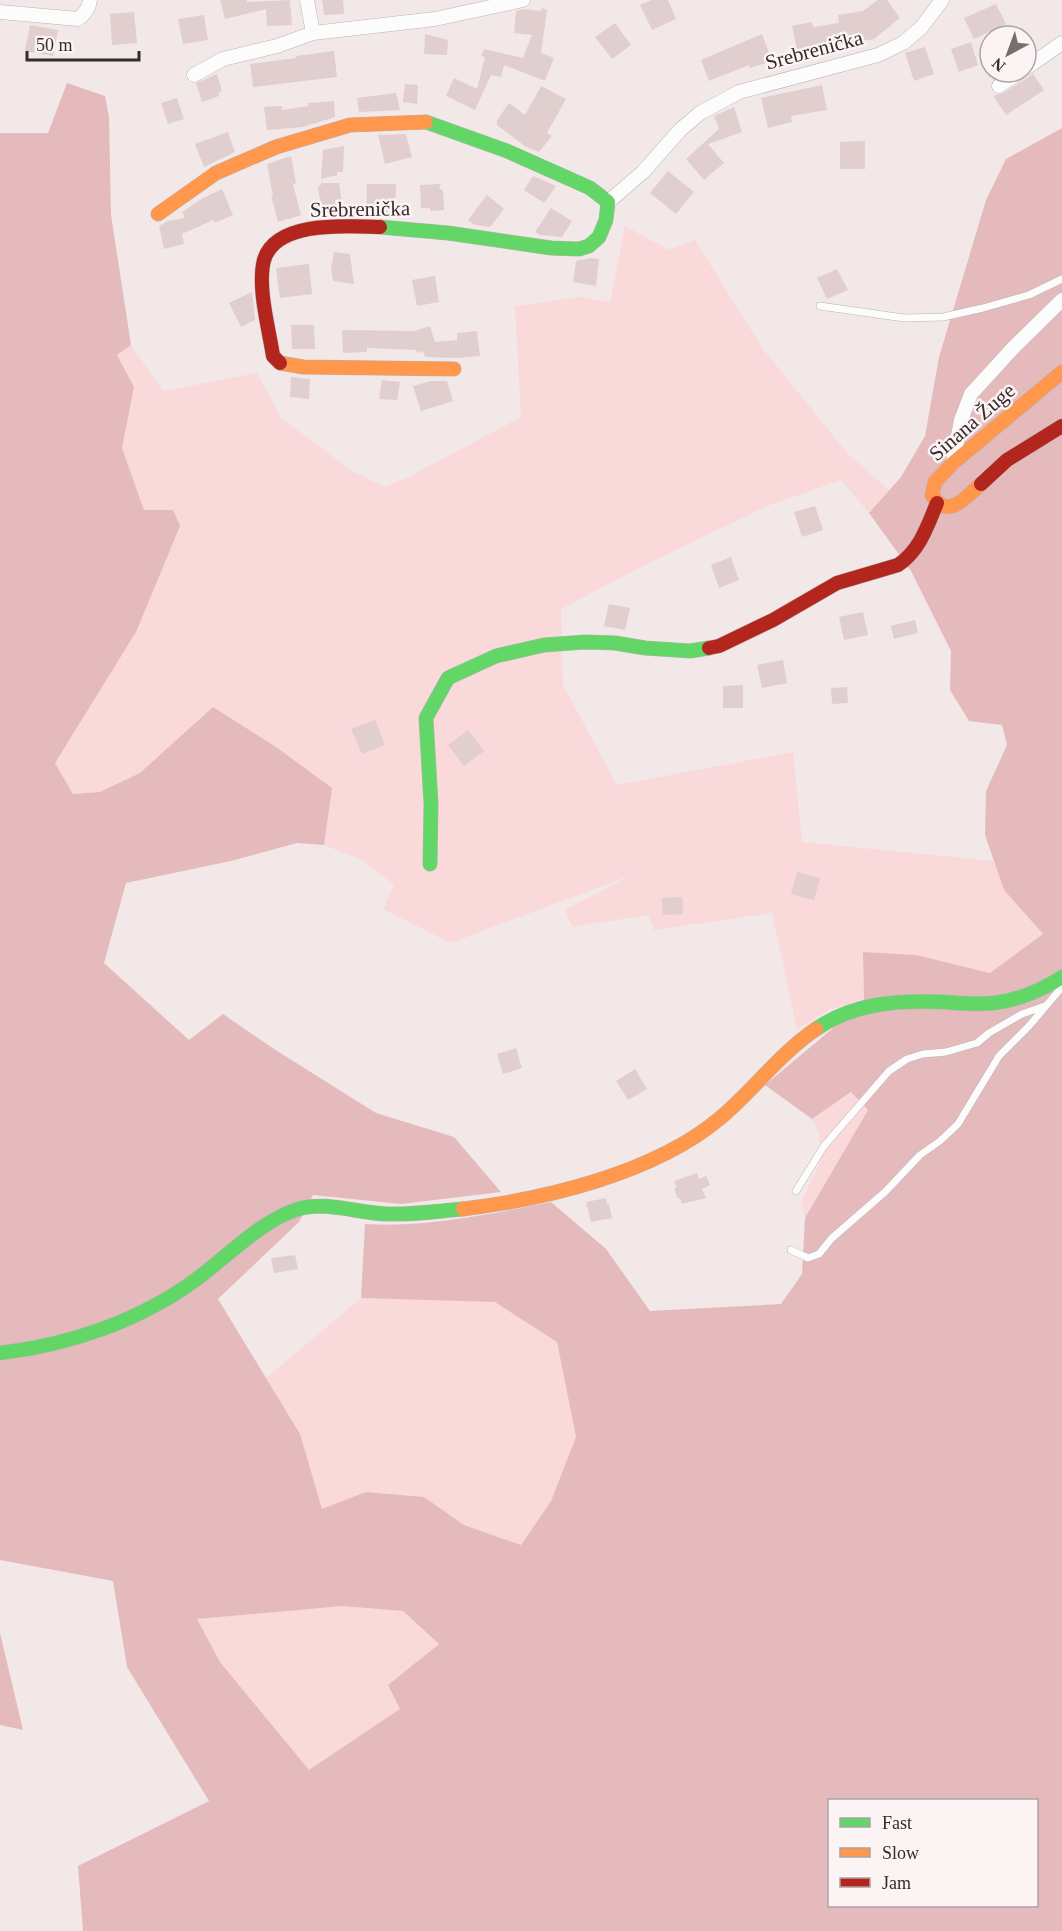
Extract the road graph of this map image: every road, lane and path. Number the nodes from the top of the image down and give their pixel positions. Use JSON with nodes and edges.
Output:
{"nodes":[{"id":1,"x":90,"y":0,"type":"edge"},
{"id":2,"x":307,"y":0,"type":"edge"},
{"id":3,"x":524,"y":0,"type":"edge"},
{"id":4,"x":942,"y":0,"type":"edge"},
{"id":5,"x":0,"y":12,"type":"edge"},
{"id":6,"x":313,"y":33,"type":"junction"},
{"id":7,"x":1062,"y":43,"type":"edge"},
{"id":8,"x":1038,"y":60,"type":"edge"},
{"id":9,"x":194,"y":75,"type":"dead end"},
{"id":10,"x":1002,"y":84,"type":"edge"},
{"id":11,"x":999,"y":86,"type":"dead end"},
{"id":12,"x":608,"y":202,"type":"junction"},
{"id":13,"x":158,"y":214,"type":"dead end"},
{"id":14,"x":1062,"y":279,"type":"edge"},
{"id":15,"x":1062,"y":300,"type":"edge"},
{"id":16,"x":820,"y":306,"type":"dead end"},
{"id":17,"x":454,"y":369,"type":"dead end"},
{"id":18,"x":1062,"y":372,"type":"edge"},
{"id":19,"x":1062,"y":426,"type":"edge"},
{"id":20,"x":953,"y":463,"type":"junction"},
{"id":21,"x":937,"y":503,"type":"junction"},
{"id":22,"x":430,"y":864,"type":"dead end"},
{"id":23,"x":1062,"y":977,"type":"edge"},
{"id":24,"x":1062,"y":987,"type":"edge"},
{"id":25,"x":1047,"y":1005,"type":"junction"},
{"id":26,"x":796,"y":1191,"type":"dead end"},
{"id":27,"x":791,"y":1250,"type":"dead end"},
{"id":28,"x":0,"y":1353,"type":"edge"}],
"edges":[{"from":1,"to":5,"type":"street"},
{"from":2,"to":6,"type":"street"},
{"from":3,"to":6,"type":"street"},
{"from":4,"to":12,"type":"street","name":"Srebrenička"},
{"from":6,"to":9,"type":"street"},
{"from":7,"to":8,"type":"street"},
{"from":10,"to":11,"type":"street"},
{"from":12,"to":13,"type":"street"},
{"from":12,"to":17,"type":"street","name":"Srebrenička"},
{"from":14,"to":16,"type":"lane"},
{"from":15,"to":20,"type":"street"},
{"from":18,"to":20,"type":"street","name":"Sinana Žuge"},
{"from":19,"to":21,"type":"street"},
{"from":20,"to":21,"type":"street","name":"Sinana Žuge"},
{"from":21,"to":22,"type":"street"},
{"from":23,"to":28,"type":"street"},
{"from":24,"to":25,"type":"lane"},
{"from":25,"to":26,"type":"lane"},
{"from":25,"to":27,"type":"lane"}]}
